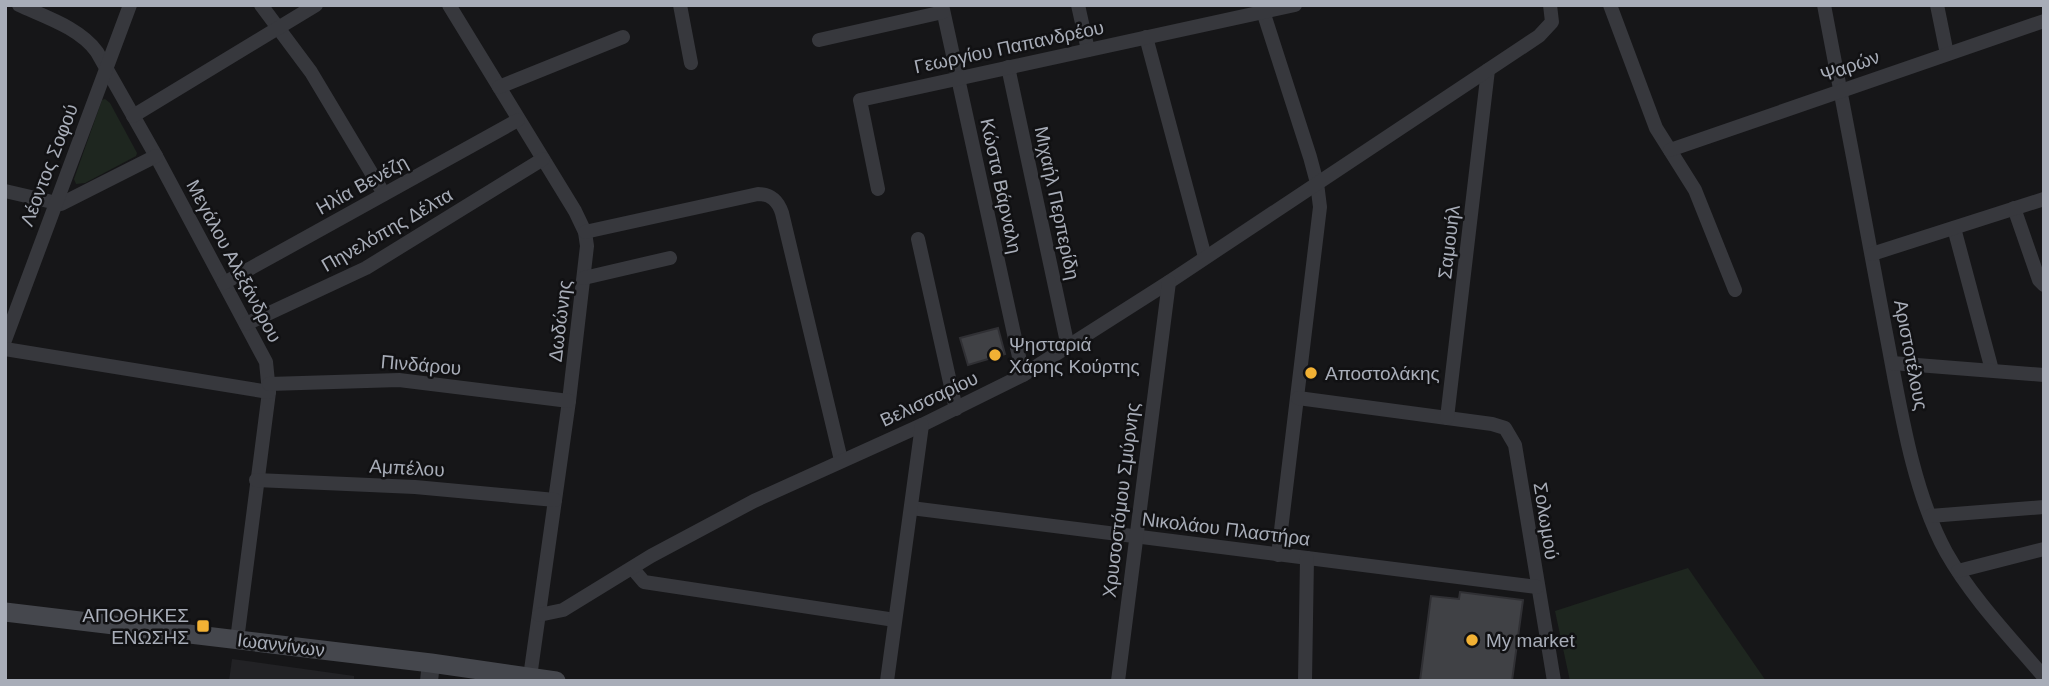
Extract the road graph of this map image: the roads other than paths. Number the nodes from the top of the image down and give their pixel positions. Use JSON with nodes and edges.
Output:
{"nodes":[{"id":1,"x":19,"y":5,"type":"edge"},
{"id":2,"x":130,"y":5,"type":"edge"},
{"id":3,"x":261,"y":5,"type":"edge"},
{"id":4,"x":316,"y":5,"type":"edge"},
{"id":5,"x":449,"y":5,"type":"edge"},
{"id":6,"x":680,"y":5,"type":"edge"},
{"id":7,"x":1078,"y":5,"type":"edge"},
{"id":8,"x":1295,"y":5,"type":"edge"},
{"id":9,"x":1550,"y":5,"type":"edge"},
{"id":10,"x":1610,"y":5,"type":"edge"},
{"id":11,"x":1824,"y":5,"type":"edge"},
{"id":12,"x":1937,"y":5,"type":"edge"},
{"id":13,"x":942,"y":9,"type":"edge"},
{"id":14,"x":1262,"y":9,"type":"edge"},
{"id":15,"x":2044,"y":21,"type":"edge"},
{"id":16,"x":279,"y":28,"type":"junction"},
{"id":17,"x":623,"y":37,"type":"dead end"},
{"id":18,"x":1146,"y":37,"type":"junction"},
{"id":19,"x":819,"y":40,"type":"dead end"},
{"id":20,"x":1088,"y":50,"type":"junction"},
{"id":21,"x":1947,"y":54,"type":"junction"},
{"id":22,"x":691,"y":63,"type":"dead end"},
{"id":23,"x":1008,"y":67,"type":"junction"},
{"id":24,"x":106,"y":69,"type":"junction"},
{"id":25,"x":1488,"y":70,"type":"junction"},
{"id":26,"x":957,"y":78,"type":"junction"},
{"id":27,"x":499,"y":87,"type":"junction"},
{"id":28,"x":1841,"y":90,"type":"junction"},
{"id":29,"x":133,"y":116,"type":"junction"},
{"id":30,"x":518,"y":120,"type":"junction"},
{"id":31,"x":1670,"y":150,"type":"junction"},
{"id":32,"x":156,"y":156,"type":"junction"},
{"id":33,"x":543,"y":159,"type":"junction"},
{"id":34,"x":1317,"y":183,"type":"junction"},
{"id":35,"x":878,"y":188,"type":"dead end"},
{"id":36,"x":5,"y":191,"type":"edge"},
{"id":37,"x":384,"y":194,"type":"junction"},
{"id":38,"x":2044,"y":199,"type":"edge"},
{"id":39,"x":55,"y":204,"type":"junction"},
{"id":40,"x":2014,"y":208,"type":"junction"},
{"id":41,"x":1954,"y":228,"type":"junction"},
{"id":42,"x":585,"y":232,"type":"junction"},
{"id":43,"x":918,"y":239,"type":"dead end"},
{"id":44,"x":1872,"y":254,"type":"junction"},
{"id":45,"x":1205,"y":257,"type":"junction"},
{"id":46,"x":670,"y":258,"type":"dead end"},
{"id":47,"x":584,"y":278,"type":"junction"},
{"id":48,"x":1168,"y":282,"type":"junction"},
{"id":49,"x":224,"y":283,"type":"junction"},
{"id":50,"x":2044,"y":285,"type":"edge"},
{"id":51,"x":1735,"y":290,"type":"dead end"},
{"id":52,"x":246,"y":324,"type":"junction"},
{"id":53,"x":5,"y":340,"type":"edge"},
{"id":54,"x":1068,"y":347,"type":"junction"},
{"id":55,"x":5,"y":349,"type":"edge"},
{"id":56,"x":1892,"y":363,"type":"junction"},
{"id":57,"x":1992,"y":370,"type":"junction"},
{"id":58,"x":2044,"y":374,"type":"edge"},
{"id":59,"x":1023,"y":375,"type":"junction"},
{"id":60,"x":269,"y":388,"type":"junction"},
{"id":61,"x":1298,"y":398,"type":"junction"},
{"id":62,"x":569,"y":401,"type":"junction"},
{"id":63,"x":956,"y":409,"type":"junction"},
{"id":64,"x":1447,"y":418,"type":"junction"},
{"id":65,"x":922,"y":425,"type":"junction"},
{"id":66,"x":841,"y":460,"type":"junction"},
{"id":67,"x":256,"y":480,"type":"junction"},
{"id":68,"x":555,"y":500,"type":"junction"},
{"id":69,"x":2044,"y":507,"type":"edge"},
{"id":70,"x":911,"y":508,"type":"junction"},
{"id":71,"x":1930,"y":516,"type":"junction"},
{"id":72,"x":1136,"y":538,"type":"junction"},
{"id":73,"x":2044,"y":549,"type":"edge"},
{"id":74,"x":1278,"y":555,"type":"junction"},
{"id":75,"x":1307,"y":558,"type":"junction"},
{"id":76,"x":633,"y":569,"type":"junction"},
{"id":77,"x":1958,"y":571,"type":"junction"},
{"id":78,"x":1537,"y":587,"type":"junction"},
{"id":79,"x":5,"y":612,"type":"edge"},
{"id":80,"x":539,"y":615,"type":"junction"},
{"id":81,"x":895,"y":620,"type":"junction"},
{"id":82,"x":237,"y":640,"type":"junction"},
{"id":83,"x":430,"y":672,"type":"edge"},
{"id":84,"x":530,"y":677,"type":"junction"},
{"id":85,"x":2044,"y":677,"type":"edge"},
{"id":86,"x":556,"y":681,"type":"edge"},
{"id":87,"x":887,"y":681,"type":"edge"},
{"id":88,"x":1118,"y":681,"type":"edge"},
{"id":89,"x":1305,"y":681,"type":"edge"},
{"id":90,"x":1554,"y":681,"type":"edge"}],
"edges":[{"from":1,"to":24,"type":"street","name":"Μεγάλου Αλεξάνδρου"},
{"from":2,"to":24,"type":"street","name":"Λέοντος Σοφού"},
{"from":3,"to":16,"type":"street"},
{"from":4,"to":16,"type":"street"},
{"from":5,"to":27,"type":"street","name":"Δωδώνης"},
{"from":6,"to":22,"type":"street"},
{"from":7,"to":20,"type":"street"},
{"from":8,"to":14,"type":"street","name":"Γεωργίου Παπανδρέου"},
{"from":9,"to":25,"type":"street","name":"Βελισσαρίου"},
{"from":10,"to":31,"type":"street"},
{"from":11,"to":28,"type":"street","name":"Αριστοτέλους"},
{"from":12,"to":21,"type":"street"},
{"from":13,"to":19,"type":"street"},
{"from":13,"to":26,"type":"street","name":"Κώστα Βάρναλη"},
{"from":14,"to":18,"type":"street","name":"Γεωργίου Παπανδρέου"},
{"from":14,"to":34,"type":"street"},
{"from":15,"to":21,"type":"street","name":"Ψαρών"},
{"from":16,"to":29,"type":"street"},
{"from":16,"to":37,"type":"street"},
{"from":17,"to":27,"type":"street"},
{"from":18,"to":20,"type":"street","name":"Γεωργίου Παπανδρέου"},
{"from":18,"to":45,"type":"street"},
{"from":20,"to":23,"type":"street","name":"Γεωργίου Παπανδρέου"},
{"from":21,"to":28,"type":"street","name":"Ψαρών"},
{"from":23,"to":26,"type":"street","name":"Γεωργίου Παπανδρέου"},
{"from":23,"to":54,"type":"street","name":"Μιχαήλ Περπερίδη"},
{"from":24,"to":29,"type":"street","name":"Μεγάλου Αλεξάνδρου"},
{"from":24,"to":39,"type":"street","name":"Λέοντος Σοφού"},
{"from":25,"to":34,"type":"street","name":"Βελισσαρίου"},
{"from":25,"to":64,"type":"street","name":"Σαμουήλ"},
{"from":26,"to":35,"type":"street","name":"Γεωργίου Παπανδρέου"},
{"from":26,"to":59,"type":"street","name":"Κώστα Βάρναλη"},
{"from":27,"to":30,"type":"street","name":"Δωδώνης"},
{"from":28,"to":31,"type":"street","name":"Ψαρών"},
{"from":28,"to":44,"type":"street","name":"Αριστοτέλους"},
{"from":29,"to":32,"type":"street","name":"Μεγάλου Αλεξάνδρου"},
{"from":30,"to":33,"type":"street","name":"Δωδώνης"},
{"from":30,"to":37,"type":"street","name":"Ηλία Βενέζη"},
{"from":31,"to":51,"type":"street"},
{"from":32,"to":39,"type":"street"},
{"from":32,"to":49,"type":"street","name":"Μεγάλου Αλεξάνδρου"},
{"from":33,"to":42,"type":"street","name":"Δωδώνης"},
{"from":33,"to":52,"type":"street","name":"Πηνελόπης Δέλτα"},
{"from":34,"to":45,"type":"street","name":"Βελισσαρίου"},
{"from":34,"to":61,"type":"street"},
{"from":36,"to":39,"type":"street"},
{"from":37,"to":49,"type":"street","name":"Ηλία Βενέζη"},
{"from":38,"to":40,"type":"street"},
{"from":39,"to":53,"type":"street","name":"Λέοντος Σοφού"},
{"from":40,"to":41,"type":"street"},
{"from":40,"to":50,"type":"street"},
{"from":41,"to":44,"type":"street"},
{"from":41,"to":57,"type":"street"},
{"from":42,"to":47,"type":"street","name":"Δωδώνης"},
{"from":42,"to":66,"type":"street"},
{"from":43,"to":63,"type":"street"},
{"from":44,"to":56,"type":"street","name":"Αριστοτέλους"},
{"from":45,"to":48,"type":"street","name":"Βελισσαρίου"},
{"from":46,"to":47,"type":"street"},
{"from":47,"to":62,"type":"street","name":"Δωδώνης"},
{"from":48,"to":54,"type":"street","name":"Βελισσαρίου"},
{"from":48,"to":72,"type":"street","name":"Χρυσοστόμου Σμύρνης"},
{"from":49,"to":52,"type":"street","name":"Μεγάλου Αλεξάνδρου"},
{"from":52,"to":60,"type":"street","name":"Μεγάλου Αλεξάνδρου"},
{"from":54,"to":59,"type":"street","name":"Βελισσαρίου"},
{"from":55,"to":60,"type":"street","name":"Πινδάρου"},
{"from":56,"to":57,"type":"street"},
{"from":56,"to":71,"type":"street","name":"Αριστοτέλους"},
{"from":57,"to":58,"type":"street"},
{"from":59,"to":63,"type":"street","name":"Βελισσαρίου"},
{"from":60,"to":62,"type":"street","name":"Πινδάρου"},
{"from":60,"to":67,"type":"street","name":"Μεγάλου Αλεξάνδρου"},
{"from":61,"to":64,"type":"street","name":"Σολωμού"},
{"from":61,"to":74,"type":"street"},
{"from":62,"to":68,"type":"street","name":"Δωδώνης"},
{"from":63,"to":65,"type":"street","name":"Βελισσαρίου"},
{"from":64,"to":78,"type":"street","name":"Σολωμού"},
{"from":65,"to":66,"type":"street","name":"Βελισσαρίου"},
{"from":65,"to":70,"type":"street"},
{"from":66,"to":76,"type":"street","name":"Βελισσαρίου"},
{"from":67,"to":68,"type":"street","name":"Αμπέλου"},
{"from":67,"to":82,"type":"street","name":"Μεγάλου Αλεξάνδρου"},
{"from":68,"to":80,"type":"street","name":"Δωδώνης"},
{"from":69,"to":71,"type":"street"},
{"from":70,"to":72,"type":"street","name":"Νικολάου Πλαστήρα"},
{"from":70,"to":81,"type":"street"},
{"from":71,"to":77,"type":"street","name":"Αριστοτέλους"},
{"from":72,"to":74,"type":"street","name":"Νικολάου Πλαστήρα"},
{"from":72,"to":88,"type":"street","name":"Χρυσοστόμου Σμύρνης"},
{"from":73,"to":77,"type":"street"},
{"from":74,"to":75,"type":"street","name":"Νικολάου Πλαστήρα"},
{"from":75,"to":78,"type":"street","name":"Νικολάου Πλαστήρα"},
{"from":75,"to":89,"type":"street"},
{"from":76,"to":80,"type":"street","name":"Βελισσαρίου"},
{"from":76,"to":81,"type":"street"},
{"from":77,"to":85,"type":"street","name":"Αριστοτέλους"},
{"from":78,"to":90,"type":"street","name":"Σολωμού"},
{"from":79,"to":82,"type":"main road","name":"Ιωαννίνων"},
{"from":80,"to":84,"type":"street","name":"Δωδώνης"},
{"from":81,"to":87,"type":"street"},
{"from":82,"to":83,"type":"main road","name":"Ιωαννίνων"},
{"from":83,"to":84,"type":"main road","name":"Ιωαννίνων"},
{"from":84,"to":86,"type":"main road","name":"Ιωαννίνων"}]}
